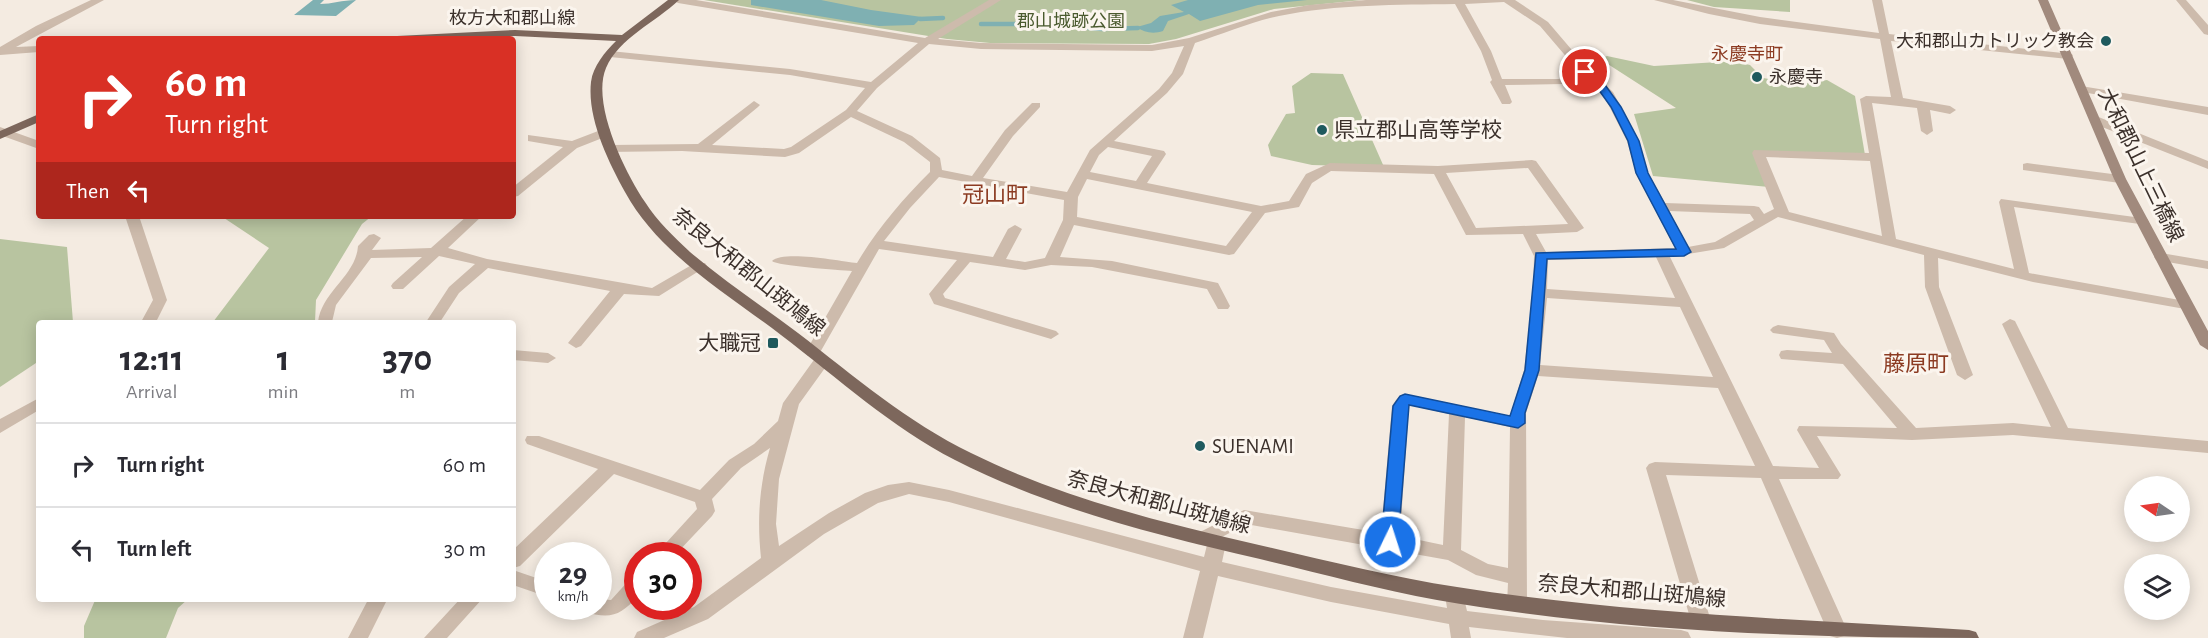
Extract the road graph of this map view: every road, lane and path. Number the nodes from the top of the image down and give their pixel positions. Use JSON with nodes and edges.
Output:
{"nodes":[{"id":1,"x":99,"y":0,"type":"edge"},
{"id":2,"x":676,"y":0,"type":"edge"},
{"id":3,"x":996,"y":0,"type":"edge"},
{"id":4,"x":1501,"y":0,"type":"edge"},
{"id":5,"x":1508,"y":0,"type":"edge"},
{"id":6,"x":1659,"y":0,"type":"edge"},
{"id":7,"x":1876,"y":0,"type":"edge"},
{"id":8,"x":2043,"y":0,"type":"edge"},
{"id":9,"x":2181,"y":0,"type":"edge"},
{"id":10,"x":1459,"y":2,"type":"junction"},
{"id":11,"x":2208,"y":32,"type":"edge"},
{"id":12,"x":516,"y":37,"type":"edge"},
{"id":13,"x":626,"y":38,"type":"junction"},
{"id":14,"x":1884,"y":38,"type":"junction"},
{"id":15,"x":1191,"y":40,"type":"junction"},
{"id":16,"x":927,"y":41,"type":"junction"},
{"id":17,"x":36,"y":49,"type":"edge"},
{"id":18,"x":0,"y":52,"type":"edge"},
{"id":19,"x":610,"y":54,"type":"junction"},
{"id":20,"x":2068,"y":56,"type":"junction"},
{"id":21,"x":1496,"y":82,"type":"junction"},
{"id":22,"x":1559,"y":82,"type":"dead end"},
{"id":23,"x":873,"y":86,"type":"junction"},
{"id":24,"x":2081,"y":89,"type":"junction"},
{"id":25,"x":1898,"y":101,"type":"junction"},
{"id":26,"x":1506,"y":102,"type":"dead end"},
{"id":27,"x":754,"y":105,"type":"dead end"},
{"id":28,"x":1036,"y":105,"type":"dead end"},
{"id":29,"x":1923,"y":106,"type":"junction"},
{"id":30,"x":1950,"y":110,"type":"dead end"},
{"id":31,"x":2208,"y":111,"type":"edge"},
{"id":32,"x":850,"y":112,"type":"junction"},
{"id":33,"x":36,"y":119,"type":"edge"},
{"id":34,"x":2096,"y":120,"type":"junction"},
{"id":35,"x":1927,"y":131,"type":"dead end"},
{"id":36,"x":2,"y":132,"type":"edge"},
{"id":37,"x":606,"y":132,"type":"junction"},
{"id":38,"x":532,"y":138,"type":"dead end"},
{"id":39,"x":1106,"y":143,"type":"junction"},
{"id":40,"x":36,"y":144,"type":"edge"},
{"id":41,"x":573,"y":145,"type":"junction"},
{"id":42,"x":701,"y":148,"type":"junction"},
{"id":43,"x":611,"y":149,"type":"junction"},
{"id":44,"x":1874,"y":157,"type":"junction"},
{"id":45,"x":2208,"y":165,"type":"edge"},
{"id":46,"x":2027,"y":167,"type":"dead end"},
{"id":47,"x":1438,"y":170,"type":"junction"},
{"id":48,"x":936,"y":173,"type":"junction"},
{"id":49,"x":1085,"y":175,"type":"junction"},
{"id":50,"x":2120,"y":179,"type":"junction"},
{"id":51,"x":975,"y":180,"type":"junction"},
{"id":52,"x":1139,"y":186,"type":"junction"},
{"id":53,"x":516,"y":191,"type":"edge"},
{"id":54,"x":1071,"y":197,"type":"junction"},
{"id":55,"x":1660,"y":207,"type":"junction"},
{"id":56,"x":1261,"y":210,"type":"junction"},
{"id":57,"x":1783,"y":215,"type":"junction"},
{"id":58,"x":133,"y":219,"type":"edge"},
{"id":59,"x":471,"y":219,"type":"edge"},
{"id":60,"x":1070,"y":220,"type":"junction"},
{"id":61,"x":1761,"y":221,"type":"junction"},
{"id":62,"x":2142,"y":222,"type":"junction"},
{"id":63,"x":1015,"y":229,"type":"dead end"},
{"id":64,"x":1528,"y":231,"type":"junction"},
{"id":65,"x":374,"y":238,"type":"dead end"},
{"id":66,"x":1890,"y":243,"type":"junction"},
{"id":67,"x":875,"y":244,"type":"junction"},
{"id":68,"x":434,"y":250,"type":"junction"},
{"id":69,"x":1684,"y":252,"type":"junction"},
{"id":70,"x":1661,"y":253,"type":"junction"},
{"id":71,"x":366,"y":254,"type":"junction"},
{"id":72,"x":1931,"y":254,"type":"junction"},
{"id":73,"x":1541,"y":255,"type":"junction"},
{"id":74,"x":2161,"y":257,"type":"junction"},
{"id":75,"x":965,"y":259,"type":"junction"},
{"id":76,"x":779,"y":261,"type":"dead end"},
{"id":77,"x":1052,"y":261,"type":"junction"},
{"id":78,"x":485,"y":263,"type":"junction"},
{"id":79,"x":997,"y":263,"type":"junction"},
{"id":80,"x":2208,"y":265,"type":"edge"},
{"id":81,"x":700,"y":266,"type":"junction"},
{"id":82,"x":862,"y":268,"type":"junction"},
{"id":83,"x":2022,"y":275,"type":"junction"},
{"id":84,"x":398,"y":286,"type":"dead end"},
{"id":85,"x":620,"y":289,"type":"junction"},
{"id":86,"x":1540,"y":293,"type":"junction"},
{"id":87,"x":1684,"y":303,"type":"junction"},
{"id":88,"x":2185,"y":305,"type":"junction"},
{"id":89,"x":1223,"y":306,"type":"dead end"},
{"id":90,"x":150,"y":320,"type":"edge"},
{"id":91,"x":325,"y":320,"type":"edge"},
{"id":92,"x":434,"y":320,"type":"edge"},
{"id":93,"x":2010,"y":324,"type":"dead end"},
{"id":94,"x":1778,"y":330,"type":"dead end"},
{"id":95,"x":1051,"y":334,"type":"dead end"},
{"id":96,"x":576,"y":343,"type":"dead end"},
{"id":97,"x":2208,"y":345,"type":"edge"},
{"id":98,"x":516,"y":355,"type":"edge"},
{"id":99,"x":1787,"y":355,"type":"dead end"},
{"id":100,"x":818,"y":357,"type":"junction"},
{"id":101,"x":548,"y":358,"type":"dead end"},
{"id":102,"x":1848,"y":359,"type":"junction"},
{"id":103,"x":1532,"y":370,"type":"junction"},
{"id":104,"x":1965,"y":375,"type":"dead end"},
{"id":105,"x":1723,"y":382,"type":"junction"},
{"id":106,"x":36,"y":405,"type":"edge"},
{"id":107,"x":1457,"y":411,"type":"junction"},
{"id":108,"x":1518,"y":423,"type":"junction"},
{"id":109,"x":785,"y":424,"type":"junction"},
{"id":110,"x":0,"y":427,"type":"edge"},
{"id":111,"x":2062,"y":433,"type":"junction"},
{"id":112,"x":1912,"y":434,"type":"junction"},
{"id":113,"x":533,"y":440,"type":"dead end"},
{"id":114,"x":2208,"y":447,"type":"edge"},
{"id":115,"x":610,"y":467,"type":"junction"},
{"id":116,"x":1768,"y":474,"type":"junction"},
{"id":117,"x":703,"y":498,"type":"junction"},
{"id":118,"x":1210,"y":541,"type":"junction"},
{"id":119,"x":676,"y":542,"type":"edge"},
{"id":120,"x":1390,"y":542,"type":"junction"},
{"id":121,"x":1452,"y":554,"type":"junction"},
{"id":122,"x":516,"y":558,"type":"edge"},
{"id":123,"x":771,"y":561,"type":"junction"},
{"id":124,"x":1211,"y":567,"type":"junction"},
{"id":125,"x":516,"y":578,"type":"edge"},
{"id":126,"x":1517,"y":578,"type":"junction"},
{"id":127,"x":534,"y":585,"type":"edge"},
{"id":128,"x":1455,"y":595,"type":"junction"},
{"id":129,"x":624,"y":598,"type":"edge"},
{"id":130,"x":377,"y":602,"type":"edge"},
{"id":131,"x":470,"y":602,"type":"edge"},
{"id":132,"x":1517,"y":604,"type":"junction"},
{"id":133,"x":612,"y":608,"type":"edge"},
{"id":134,"x":1458,"y":618,"type":"junction"},
{"id":135,"x":1701,"y":621,"type":"junction"},
{"id":136,"x":1837,"y":630,"type":"junction"},
{"id":137,"x":358,"y":638,"type":"edge"},
{"id":138,"x":434,"y":638,"type":"edge"},
{"id":139,"x":644,"y":638,"type":"edge"},
{"id":140,"x":1194,"y":638,"type":"edge"},
{"id":141,"x":1461,"y":638,"type":"edge"},
{"id":142,"x":1681,"y":638,"type":"edge"},
{"id":143,"x":1969,"y":638,"type":"edge"}],
"edges":[{"from":1,"to":18,"type":"street"},
{"from":2,"to":13,"type":"main road","name":"奈良大和郡山斑鳩線"},
{"from":2,"to":16,"type":"street"},
{"from":3,"to":16,"type":"street"},
{"from":4,"to":10,"type":"street"},
{"from":5,"to":55,"type":"street"},
{"from":6,"to":14,"type":"street"},
{"from":7,"to":14,"type":"street"},
{"from":8,"to":20,"type":"main road","name":"大和郡山上三橋線"},
{"from":9,"to":11,"type":"street"},
{"from":10,"to":15,"type":"street"},
{"from":10,"to":21,"type":"street"},
{"from":12,"to":13,"type":"main road","name":"枚方大和郡山線"},
{"from":13,"to":19,"type":"main road","name":"奈良大和郡山斑鳩線"},
{"from":14,"to":20,"type":"street"},
{"from":14,"to":25,"type":"street"},
{"from":15,"to":16,"type":"street"},
{"from":15,"to":39,"type":"street"},
{"from":16,"to":23,"type":"street"},
{"from":17,"to":18,"type":"street"},
{"from":19,"to":23,"type":"street"},
{"from":19,"to":37,"type":"main road","name":"奈良大和郡山斑鳩線"},
{"from":20,"to":24,"type":"main road","name":"大和郡山上三橋線"},
{"from":21,"to":22,"type":"street"},
{"from":21,"to":26,"type":"street"},
{"from":23,"to":32,"type":"street"},
{"from":24,"to":31,"type":"street"},
{"from":24,"to":34,"type":"main road","name":"大和郡山上三橋線"},
{"from":25,"to":29,"type":"street"},
{"from":25,"to":44,"type":"street"},
{"from":27,"to":42,"type":"street"},
{"from":28,"to":51,"type":"street"},
{"from":29,"to":30,"type":"street"},
{"from":29,"to":35,"type":"street"},
{"from":32,"to":42,"type":"street"},
{"from":32,"to":48,"type":"street"},
{"from":33,"to":36,"type":"main road"},
{"from":34,"to":45,"type":"street"},
{"from":34,"to":50,"type":"main road","name":"大和郡山上三橋線"},
{"from":36,"to":40,"type":"street"},
{"from":37,"to":41,"type":"street"},
{"from":37,"to":43,"type":"main road","name":"奈良大和郡山斑鳩線"},
{"from":38,"to":41,"type":"street"},
{"from":39,"to":49,"type":"street"},
{"from":39,"to":52,"type":"street"},
{"from":41,"to":53,"type":"street"},
{"from":42,"to":43,"type":"street"},
{"from":43,"to":81,"type":"main road","name":"奈良大和郡山斑鳩線"},
{"from":44,"to":57,"type":"street"},
{"from":44,"to":66,"type":"street"},
{"from":46,"to":50,"type":"street"},
{"from":47,"to":56,"type":"street"},
{"from":47,"to":64,"type":"street"},
{"from":47,"to":64,"type":"street"},
{"from":48,"to":51,"type":"street"},
{"from":48,"to":67,"type":"street"},
{"from":49,"to":52,"type":"street"},
{"from":49,"to":54,"type":"street"},
{"from":50,"to":62,"type":"main road","name":"大和郡山上三橋線"},
{"from":51,"to":54,"type":"street"},
{"from":52,"to":56,"type":"street"},
{"from":54,"to":60,"type":"street"},
{"from":55,"to":61,"type":"street"},
{"from":55,"to":69,"type":"street"},
{"from":56,"to":60,"type":"street"},
{"from":57,"to":61,"type":"street"},
{"from":57,"to":66,"type":"street"},
{"from":58,"to":90,"type":"street"},
{"from":59,"to":68,"type":"street"},
{"from":60,"to":77,"type":"street"},
{"from":61,"to":69,"type":"street"},
{"from":62,"to":74,"type":"main road","name":"大和郡山上三橋線"},
{"from":62,"to":83,"type":"street"},
{"from":63,"to":79,"type":"street"},
{"from":64,"to":73,"type":"street"},
{"from":65,"to":71,"type":"street"},
{"from":66,"to":72,"type":"street"},
{"from":67,"to":75,"type":"street"},
{"from":67,"to":82,"type":"street"},
{"from":68,"to":71,"type":"street"},
{"from":68,"to":78,"type":"street"},
{"from":68,"to":84,"type":"street"},
{"from":69,"to":70,"type":"street"},
{"from":70,"to":73,"type":"street"},
{"from":70,"to":87,"type":"street"},
{"from":71,"to":91,"type":"street"},
{"from":72,"to":83,"type":"street"},
{"from":72,"to":104,"type":"street"},
{"from":73,"to":86,"type":"street"},
{"from":74,"to":80,"type":"street"},
{"from":74,"to":88,"type":"main road","name":"大和郡山上三橋線"},
{"from":75,"to":79,"type":"street"},
{"from":75,"to":95,"type":"street"},
{"from":76,"to":82,"type":"street"},
{"from":77,"to":79,"type":"street"},
{"from":77,"to":89,"type":"street"},
{"from":78,"to":85,"type":"street"},
{"from":78,"to":92,"type":"street"},
{"from":81,"to":85,"type":"street"},
{"from":81,"to":100,"type":"main road","name":"奈良大和郡山斑鳩線"},
{"from":82,"to":100,"type":"street"},
{"from":83,"to":88,"type":"street"},
{"from":85,"to":96,"type":"street"},
{"from":86,"to":87,"type":"street"},
{"from":86,"to":103,"type":"street"},
{"from":87,"to":105,"type":"street"},
{"from":88,"to":97,"type":"main road","name":"大和郡山上三橋線"},
{"from":93,"to":111,"type":"street"},
{"from":94,"to":102,"type":"street"},
{"from":98,"to":101,"type":"street"},
{"from":99,"to":102,"type":"street"},
{"from":100,"to":109,"type":"street"},
{"from":100,"to":118,"type":"main road","name":"奈良大和郡山斑鳩線"},
{"from":102,"to":112,"type":"street"},
{"from":103,"to":105,"type":"street"},
{"from":103,"to":108,"type":"street"},
{"from":105,"to":116,"type":"street"},
{"from":106,"to":110,"type":"street"},
{"from":107,"to":108,"type":"street"},
{"from":107,"to":120,"type":"street"},
{"from":107,"to":121,"type":"street"},
{"from":108,"to":126,"type":"street"},
{"from":109,"to":117,"type":"street"},
{"from":109,"to":123,"type":"street"},
{"from":111,"to":112,"type":"street"},
{"from":111,"to":114,"type":"street"},
{"from":112,"to":116,"type":"street"},
{"from":113,"to":115,"type":"street"},
{"from":115,"to":117,"type":"street"},
{"from":115,"to":122,"type":"street"},
{"from":116,"to":135,"type":"street"},
{"from":116,"to":136,"type":"street"},
{"from":117,"to":119,"type":"street"},
{"from":118,"to":120,"type":"street"},
{"from":118,"to":124,"type":"street"},
{"from":118,"to":128,"type":"main road","name":"奈良大和郡山斑鳩線"},
{"from":120,"to":121,"type":"street"},
{"from":121,"to":126,"type":"street"},
{"from":123,"to":124,"type":"street"},
{"from":123,"to":139,"type":"street"},
{"from":124,"to":134,"type":"street"},
{"from":124,"to":140,"type":"street"},
{"from":125,"to":127,"type":"street"},
{"from":126,"to":132,"type":"street"},
{"from":128,"to":132,"type":"main road","name":"奈良大和郡山斑鳩線"},
{"from":128,"to":134,"type":"street"},
{"from":129,"to":133,"type":"street"},
{"from":130,"to":137,"type":"street"},
{"from":131,"to":138,"type":"street"},
{"from":132,"to":135,"type":"main road","name":"奈良大和郡山斑鳩線"},
{"from":134,"to":141,"type":"street"},
{"from":134,"to":142,"type":"street"},
{"from":135,"to":136,"type":"main road","name":"奈良大和郡山斑鳩線"},
{"from":136,"to":143,"type":"main road","name":"奈良大和郡山斑鳩線"}]}
